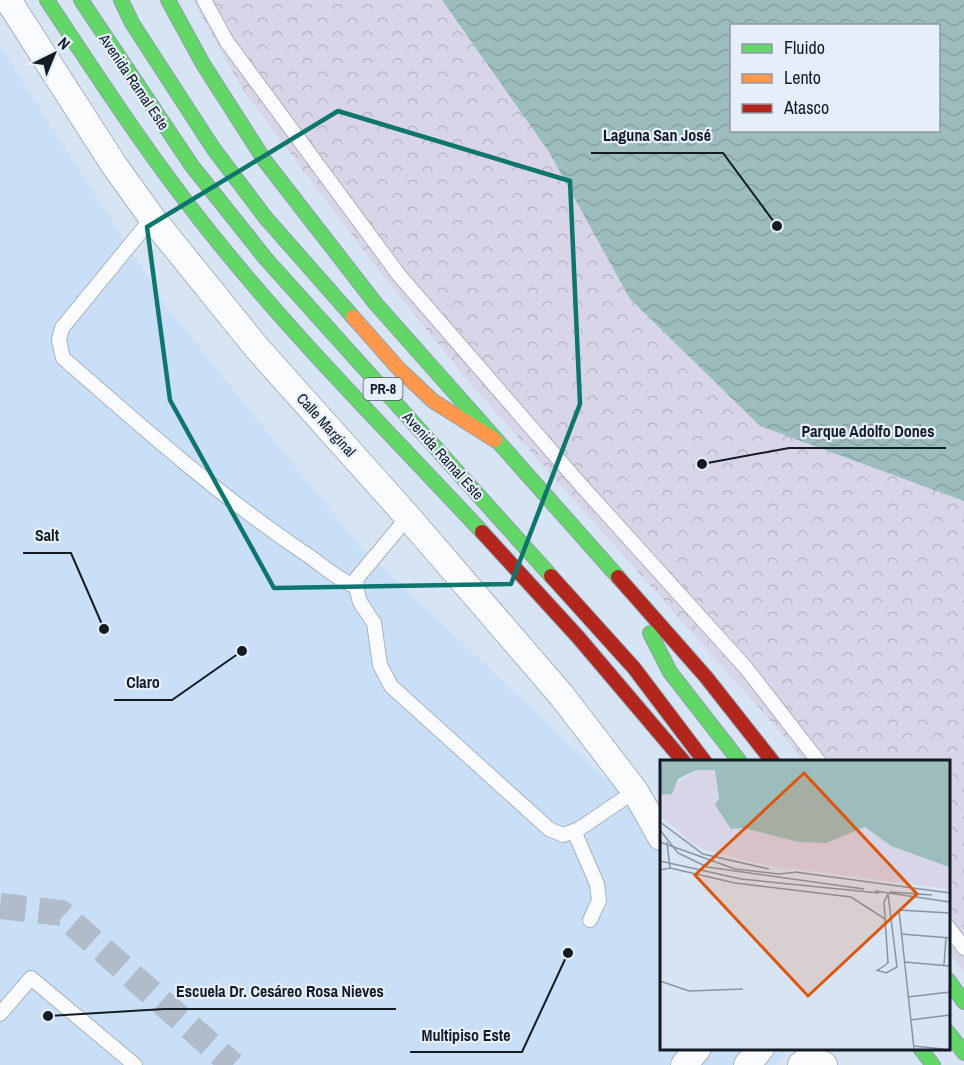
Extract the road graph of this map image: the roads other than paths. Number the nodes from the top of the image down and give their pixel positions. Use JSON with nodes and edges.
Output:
{"nodes":[{"id":1,"x":8,"y":0,"type":"edge"},
{"id":2,"x":47,"y":0,"type":"edge"},
{"id":3,"x":81,"y":0,"type":"edge"},
{"id":4,"x":121,"y":0,"type":"edge"},
{"id":5,"x":168,"y":0,"type":"edge"},
{"id":6,"x":204,"y":0,"type":"edge"},
{"id":7,"x":152,"y":218,"type":"junction"},
{"id":8,"x":495,"y":440,"type":"junction"},
{"id":9,"x":408,"y":517,"type":"junction"},
{"id":10,"x":626,"y":585,"type":"junction"},
{"id":11,"x":356,"y":587,"type":"junction"},
{"id":12,"x":682,"y":760,"type":"edge"},
{"id":13,"x":703,"y":760,"type":"edge"},
{"id":14,"x":738,"y":760,"type":"edge"},
{"id":15,"x":771,"y":760,"type":"edge"},
{"id":16,"x":817,"y":760,"type":"edge"},
{"id":17,"x":635,"y":791,"type":"junction"},
{"id":18,"x":574,"y":831,"type":"junction"},
{"id":19,"x":660,"y":835,"type":"edge"},
{"id":20,"x":590,"y":920,"type":"dead end"},
{"id":21,"x":949,"y":928,"type":"edge"},
{"id":22,"x":964,"y":948,"type":"edge"},
{"id":23,"x":949,"y":981,"type":"edge"},
{"id":24,"x":964,"y":1002,"type":"edge"},
{"id":25,"x":0,"y":1014,"type":"edge"},
{"id":26,"x":949,"y":1033,"type":"edge"},
{"id":27,"x":696,"y":1050,"type":"edge"},
{"id":28,"x":759,"y":1050,"type":"edge"},
{"id":29,"x":922,"y":1050,"type":"edge"},
{"id":30,"x":964,"y":1053,"type":"edge"},
{"id":31,"x":135,"y":1065,"type":"edge"},
{"id":32,"x":684,"y":1065,"type":"edge"},
{"id":33,"x":747,"y":1065,"type":"edge"},
{"id":34,"x":933,"y":1065,"type":"edge"}],
"edges":[{"from":1,"to":7,"type":"street","name":"Calle Marginal"},
{"from":2,"to":12,"type":"main road"},
{"from":3,"to":13,"type":"main road","name":"Avenida Ramal Este","number":"PR-8"},
{"from":4,"to":8,"type":"main road"},
{"from":5,"to":8,"type":"main road"},
{"from":6,"to":16,"type":"lane"},
{"from":7,"to":9,"type":"street","name":"Calle Marginal"},
{"from":7,"to":11,"type":"lane"},
{"from":8,"to":10,"type":"main road"},
{"from":9,"to":11,"type":"lane"},
{"from":9,"to":17,"type":"street","name":"Calle Marginal"},
{"from":10,"to":14,"type":"main road"},
{"from":10,"to":15,"type":"main road"},
{"from":11,"to":18,"type":"lane"},
{"from":17,"to":18,"type":"lane"},
{"from":17,"to":19,"type":"street","name":"Calle Marginal"},
{"from":18,"to":20,"type":"lane"},
{"from":21,"to":22,"type":"lane"},
{"from":23,"to":24,"type":"main road"},
{"from":25,"to":31,"type":"lane"},
{"from":26,"to":30,"type":"main road"},
{"from":27,"to":32,"type":"street"},
{"from":28,"to":33,"type":"street"},
{"from":29,"to":34,"type":"main road"}]}
